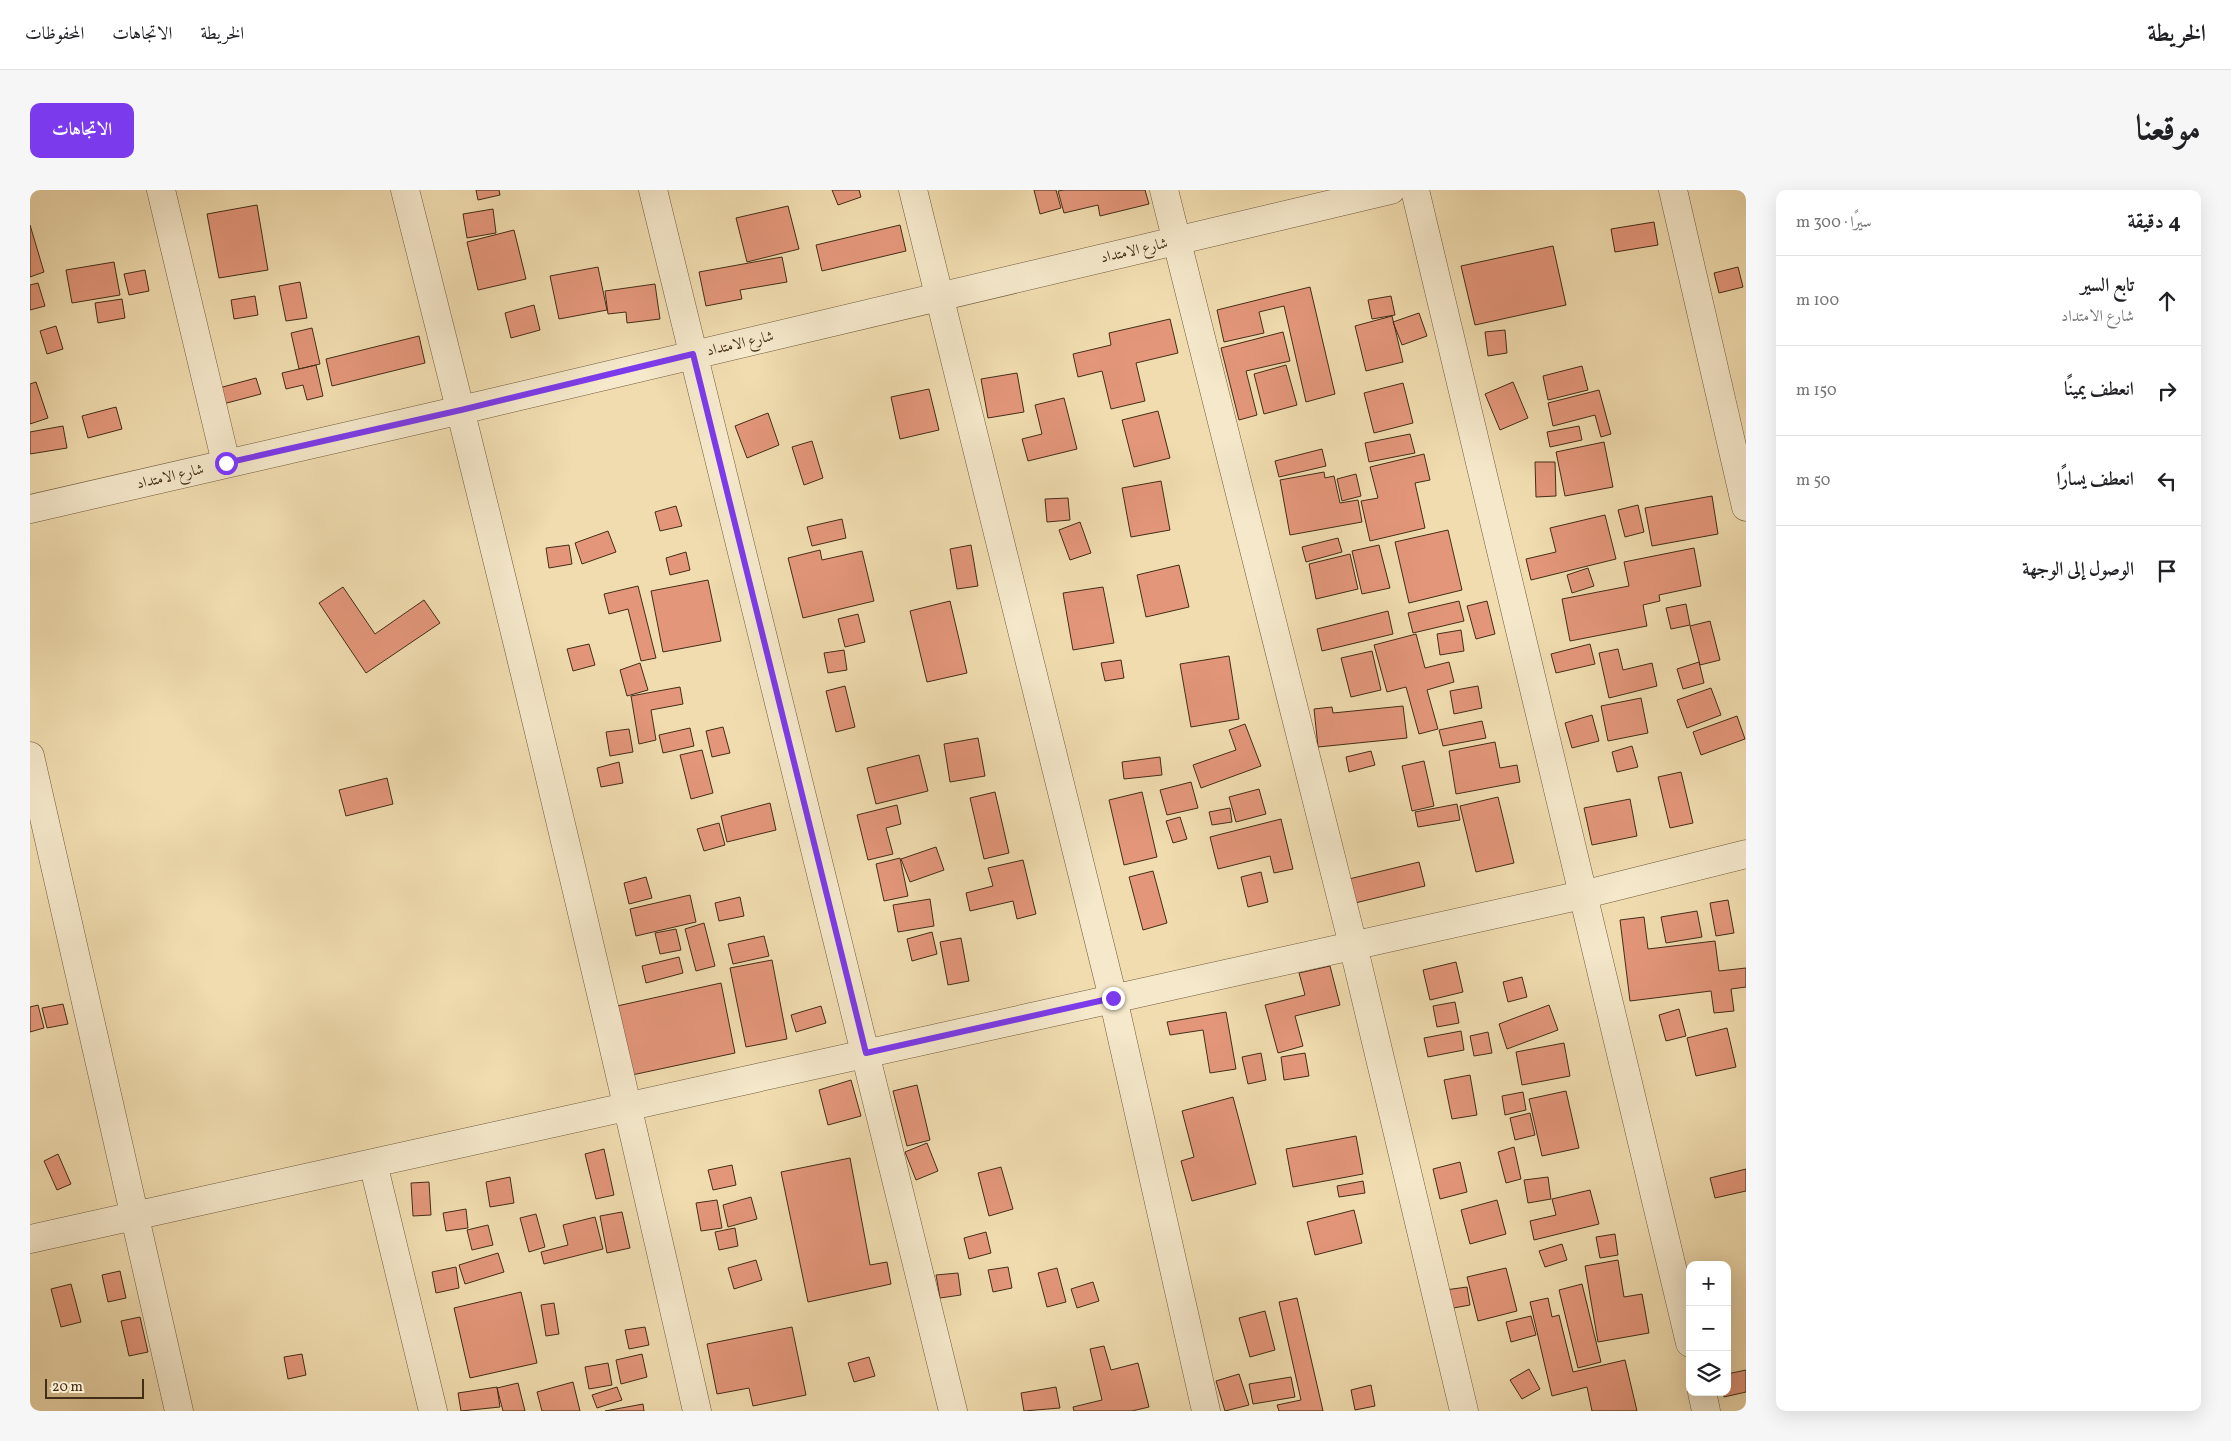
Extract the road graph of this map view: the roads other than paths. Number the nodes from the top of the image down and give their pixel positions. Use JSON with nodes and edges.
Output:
{"nodes":[{"id":1,"x":160,"y":190,"type":"edge"},
{"id":2,"x":405,"y":190,"type":"edge"},
{"id":3,"x":653,"y":190,"type":"edge"},
{"id":4,"x":913,"y":190,"type":"edge"},
{"id":5,"x":1164,"y":190,"type":"edge"},
{"id":6,"x":1391,"y":190,"type":"edge"},
{"id":7,"x":1415,"y":190,"type":"edge"},
{"id":8,"x":1673,"y":190,"type":"edge"},
{"id":9,"x":1176,"y":240,"type":"junction"},
{"id":10,"x":938,"y":296,"type":"junction"},
{"id":11,"x":693,"y":354,"type":"junction"},
{"id":12,"x":461,"y":410,"type":"junction"},
{"id":13,"x":226,"y":463,"type":"junction"},
{"id":14,"x":1746,"y":507,"type":"edge"},
{"id":15,"x":30,"y":509,"type":"edge"},
{"id":16,"x":30,"y":756,"type":"edge"},
{"id":17,"x":1746,"y":854,"type":"edge"},
{"id":18,"x":1582,"y":895,"type":"junction"},
{"id":19,"x":1353,"y":945,"type":"junction"},
{"id":20,"x":1113,"y":998,"type":"junction"},
{"id":21,"x":866,"y":1053,"type":"junction"},
{"id":22,"x":629,"y":1108,"type":"junction"},
{"id":23,"x":372,"y":1163,"type":"junction"},
{"id":24,"x":134,"y":1216,"type":"junction"},
{"id":25,"x":30,"y":1239,"type":"edge"},
{"id":26,"x":1686,"y":1326,"type":"edge"},
{"id":27,"x":1703,"y":1396,"type":"edge"},
{"id":28,"x":180,"y":1411,"type":"edge"},
{"id":29,"x":434,"y":1411,"type":"edge"},
{"id":30,"x":697,"y":1411,"type":"edge"},
{"id":31,"x":953,"y":1411,"type":"edge"},
{"id":32,"x":1206,"y":1411,"type":"edge"},
{"id":33,"x":1464,"y":1411,"type":"edge"},
{"id":34,"x":1706,"y":1411,"type":"edge"}],
"edges":[{"from":1,"to":13,"type":"street"},
{"from":2,"to":12,"type":"street"},
{"from":3,"to":11,"type":"street"},
{"from":4,"to":10,"type":"street"},
{"from":5,"to":9,"type":"street"},
{"from":6,"to":9,"type":"street","name":"شارع الامتداد"},
{"from":7,"to":18,"type":"street"},
{"from":8,"to":14,"type":"street"},
{"from":9,"to":10,"type":"street","name":"شارع الامتداد"},
{"from":9,"to":19,"type":"street"},
{"from":10,"to":11,"type":"street","name":"شارع الامتداد"},
{"from":10,"to":20,"type":"street"},
{"from":11,"to":12,"type":"street","name":"شارع الامتداد"},
{"from":11,"to":21,"type":"street"},
{"from":12,"to":13,"type":"street","name":"شارع الامتداد"},
{"from":12,"to":22,"type":"street"},
{"from":13,"to":15,"type":"street","name":"شارع الامتداد"},
{"from":16,"to":24,"type":"street"},
{"from":17,"to":18,"type":"street"},
{"from":18,"to":19,"type":"street"},
{"from":18,"to":26,"type":"street"},
{"from":19,"to":20,"type":"street"},
{"from":19,"to":33,"type":"street"},
{"from":20,"to":21,"type":"street"},
{"from":20,"to":32,"type":"street"},
{"from":21,"to":22,"type":"street"},
{"from":21,"to":31,"type":"street"},
{"from":22,"to":23,"type":"street"},
{"from":22,"to":30,"type":"street"},
{"from":23,"to":24,"type":"street"},
{"from":23,"to":29,"type":"street"},
{"from":24,"to":25,"type":"street"},
{"from":24,"to":28,"type":"street"},
{"from":27,"to":34,"type":"street"}]}
